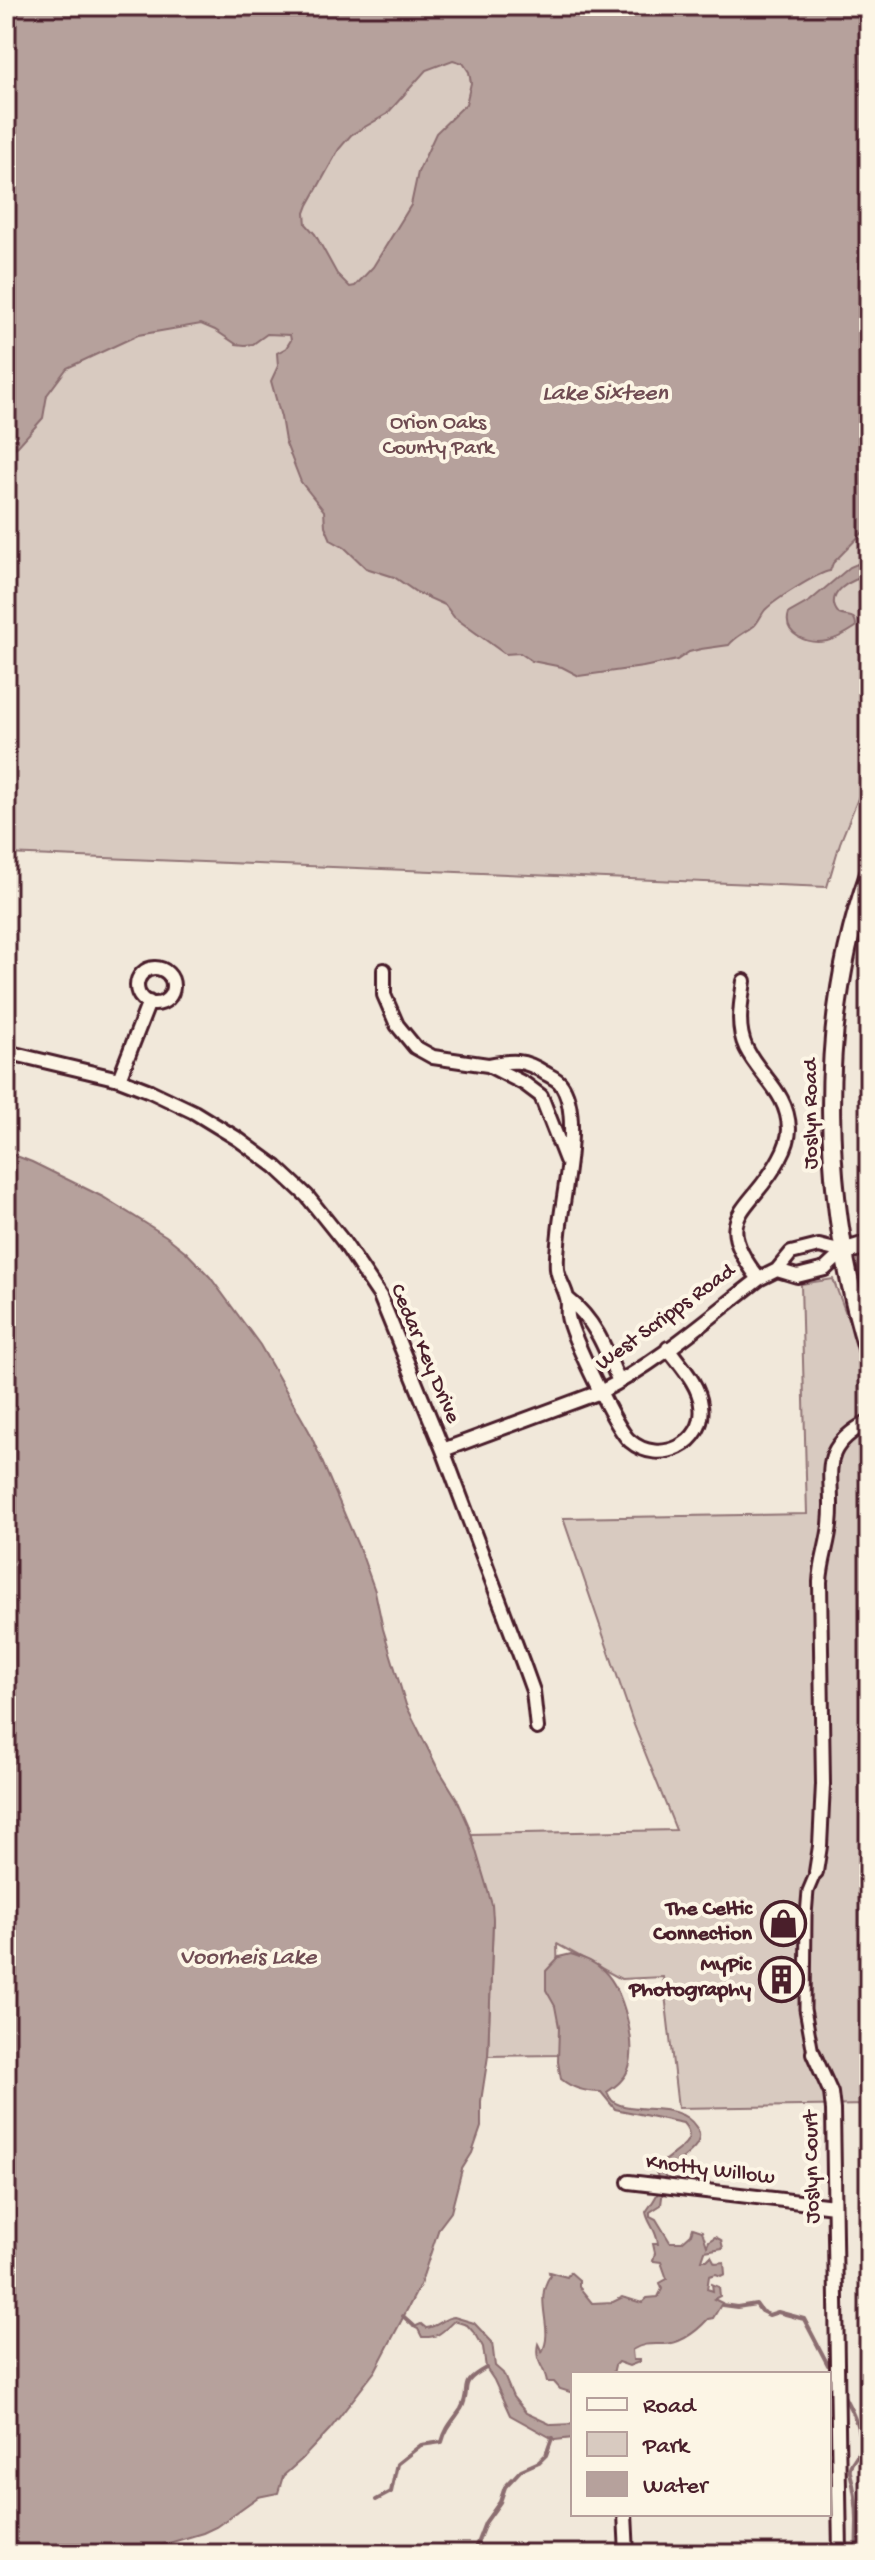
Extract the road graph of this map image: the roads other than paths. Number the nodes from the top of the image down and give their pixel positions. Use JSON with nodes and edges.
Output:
{"nodes":[{"id":1,"x":869,"y":874,"type":"edge"},
{"id":2,"x":384,"y":970,"type":"dead end"},
{"id":3,"x":744,"y":981,"type":"dead end"},
{"id":4,"x":149,"y":1002,"type":"dead end"},
{"id":5,"x":6,"y":1052,"type":"edge"},
{"id":6,"x":488,"y":1065,"type":"junction"},
{"id":7,"x":119,"y":1079,"type":"junction"},
{"id":8,"x":568,"y":1165,"type":"junction"},
{"id":9,"x":869,"y":1244,"type":"edge"},
{"id":10,"x":843,"y":1252,"type":"junction"},
{"id":11,"x":777,"y":1270,"type":"junction"},
{"id":12,"x":759,"y":1279,"type":"junction"},
{"id":13,"x":568,"y":1299,"type":"junction"},
{"id":14,"x":668,"y":1348,"type":"junction"},
{"id":15,"x":869,"y":1355,"type":"edge"},
{"id":16,"x":619,"y":1382,"type":"junction"},
{"id":17,"x":600,"y":1392,"type":"junction"},
{"id":18,"x":869,"y":1421,"type":"edge"},
{"id":19,"x":443,"y":1450,"type":"junction"},
{"id":20,"x":537,"y":1728,"type":"dead end"},
{"id":21,"x":816,"y":1872,"type":"joint"},
{"id":22,"x":813,"y":2053,"type":"joint"},
{"id":23,"x":629,"y":2182,"type":"dead end"},
{"id":24,"x":834,"y":2206,"type":"junction"},
{"id":25,"x":625,"y":2516,"type":"edge"},
{"id":26,"x":627,"y":2554,"type":"edge"},
{"id":27,"x":840,"y":2554,"type":"edge"}],
"edges":[{"from":1,"to":10,"type":"street","name":"Joslyn Road"},
{"from":2,"to":6,"type":"street"},
{"from":3,"to":12,"type":"street"},
{"from":4,"to":7,"type":"street"},
{"from":5,"to":7,"type":"street","name":"Cedar Key Drive"},
{"from":6,"to":8,"type":"street"},
{"from":6,"to":8,"type":"street"},
{"from":7,"to":19,"type":"street","name":"Cedar Key Drive"},
{"from":8,"to":13,"type":"street"},
{"from":9,"to":10,"type":"street","name":"West Scripps Road"},
{"from":10,"to":11,"type":"street","name":"West Scripps Road"},
{"from":10,"to":11,"type":"street","name":"West Scripps Road"},
{"from":10,"to":15,"type":"street","name":"Joslyn Road"},
{"from":11,"to":12,"type":"street","name":"West Scripps Road"},
{"from":12,"to":14,"type":"street","name":"West Scripps Road"},
{"from":13,"to":16,"type":"street"},
{"from":13,"to":17,"type":"street"},
{"from":14,"to":16,"type":"street","name":"West Scripps Road"},
{"from":14,"to":17,"type":"street"},
{"from":16,"to":17,"type":"street","name":"West Scripps Road"},
{"from":17,"to":19,"type":"street","name":"West Scripps Road"},
{"from":18,"to":21,"type":"street","name":"Joslyn Court"},
{"from":19,"to":20,"type":"street","name":"Cedar Key Drive"},
{"from":21,"to":22,"type":"street","name":"Joslyn Court"},
{"from":22,"to":24,"type":"street","name":"Joslyn Court"},
{"from":23,"to":24,"type":"street","name":"Knotty Willow"},
{"from":24,"to":27,"type":"street","name":"Joslyn Court"},
{"from":25,"to":26,"type":"street"}]}
